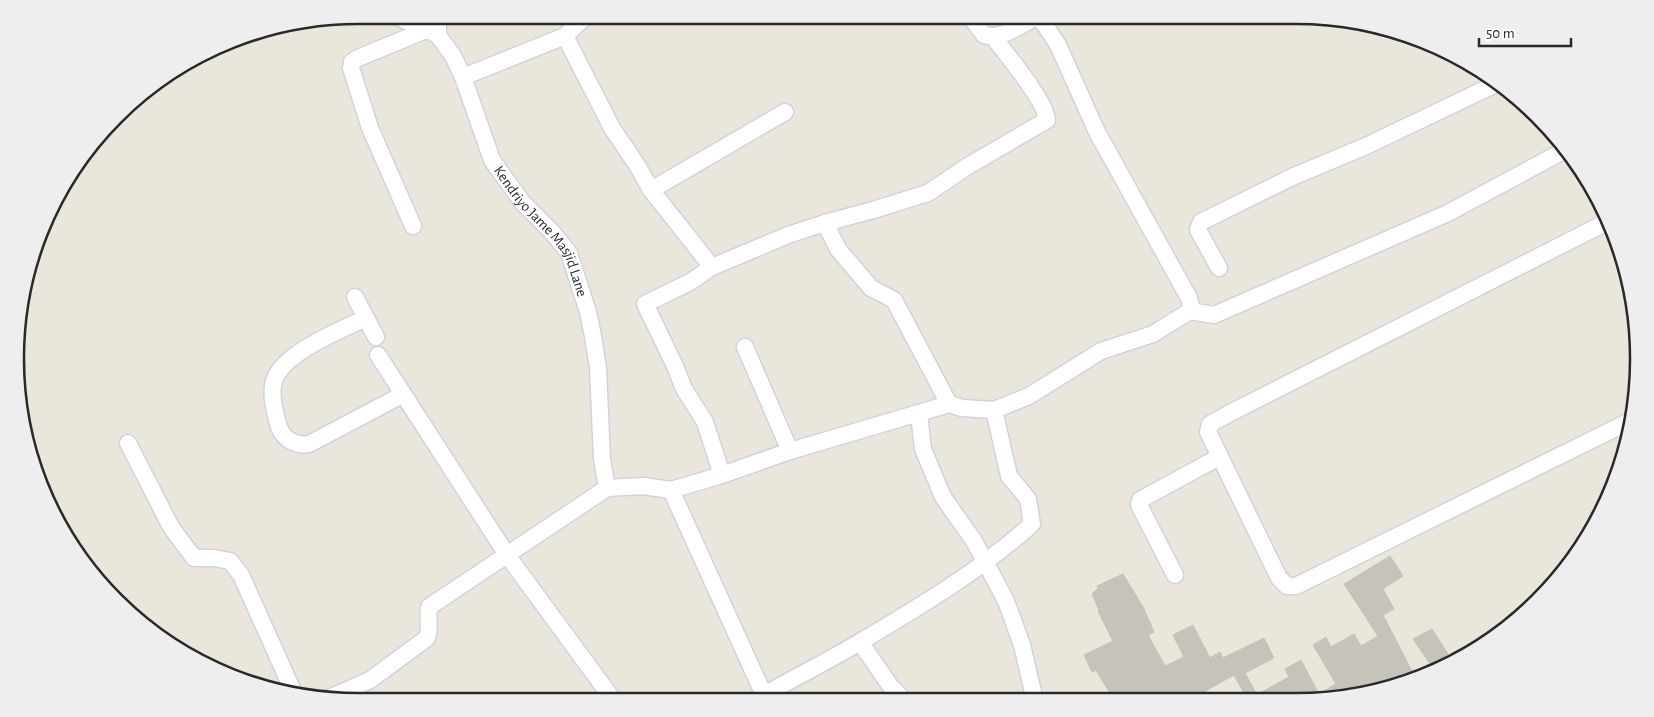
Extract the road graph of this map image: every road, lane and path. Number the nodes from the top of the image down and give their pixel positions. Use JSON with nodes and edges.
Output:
{"nodes":[{"id":1,"x":414,"y":24,"type":"edge"},
{"id":2,"x":435,"y":24,"type":"edge"},
{"id":3,"x":578,"y":24,"type":"edge"},
{"id":4,"x":976,"y":24,"type":"edge"},
{"id":5,"x":1023,"y":24,"type":"edge"},
{"id":6,"x":1044,"y":24,"type":"edge"},
{"id":7,"x":432,"y":32,"type":"junction"},
{"id":8,"x":564,"y":36,"type":"junction"},
{"id":9,"x":994,"y":38,"type":"junction"},
{"id":10,"x":463,"y":77,"type":"junction"},
{"id":11,"x":1490,"y":87,"type":"edge"},
{"id":12,"x":785,"y":112,"type":"dead end"},
{"id":13,"x":1559,"y":152,"type":"edge"},
{"id":14,"x":651,"y":190,"type":"junction"},
{"id":15,"x":825,"y":223,"type":"junction"},
{"id":16,"x":1602,"y":224,"type":"edge"},
{"id":17,"x":413,"y":226,"type":"dead end"},
{"id":18,"x":712,"y":266,"type":"junction"},
{"id":19,"x":1220,"y":268,"type":"dead end"},
{"id":20,"x":355,"y":297,"type":"dead end"},
{"id":21,"x":1190,"y":311,"type":"junction"},
{"id":22,"x":366,"y":318,"type":"junction"},
{"id":23,"x":376,"y":337,"type":"dead end"},
{"id":24,"x":745,"y":347,"type":"dead end"},
{"id":25,"x":378,"y":355,"type":"dead end"},
{"id":26,"x":402,"y":395,"type":"junction"},
{"id":27,"x":950,"y":404,"type":"junction"},
{"id":28,"x":994,"y":410,"type":"junction"},
{"id":29,"x":920,"y":414,"type":"junction"},
{"id":30,"x":1624,"y":424,"type":"edge"},
{"id":31,"x":128,"y":443,"type":"dead end"},
{"id":32,"x":790,"y":451,"type":"junction"},
{"id":33,"x":1219,"y":458,"type":"junction"},
{"id":34,"x":722,"y":475,"type":"junction"},
{"id":35,"x":607,"y":488,"type":"junction"},
{"id":36,"x":671,"y":490,"type":"junction"},
{"id":37,"x":507,"y":555,"type":"junction"},
{"id":38,"x":985,"y":563,"type":"junction"},
{"id":39,"x":1175,"y":575,"type":"dead end"},
{"id":40,"x":860,"y":642,"type":"junction"},
{"id":41,"x":291,"y":687,"type":"edge"},
{"id":42,"x":340,"y":693,"type":"edge"},
{"id":43,"x":608,"y":693,"type":"edge"},
{"id":44,"x":757,"y":693,"type":"edge"},
{"id":45,"x":768,"y":693,"type":"edge"},
{"id":46,"x":898,"y":693,"type":"edge"},
{"id":47,"x":1033,"y":693,"type":"edge"}],
"edges":[{"from":1,"to":7,"type":"street"},
{"from":2,"to":7,"type":"street"},
{"from":3,"to":8,"type":"street"},
{"from":4,"to":9,"type":"street"},
{"from":5,"to":9,"type":"street"},
{"from":6,"to":21,"type":"street"},
{"from":7,"to":10,"type":"street","name":"Kendriyo Jame Masjid Lane"},
{"from":7,"to":17,"type":"street"},
{"from":8,"to":10,"type":"street"},
{"from":8,"to":14,"type":"street"},
{"from":9,"to":15,"type":"street"},
{"from":10,"to":35,"type":"street","name":"Kendriyo Jame Masjid Lane"},
{"from":11,"to":19,"type":"street"},
{"from":12,"to":14,"type":"street"},
{"from":13,"to":21,"type":"street"},
{"from":14,"to":18,"type":"street"},
{"from":15,"to":18,"type":"street"},
{"from":15,"to":27,"type":"street"},
{"from":16,"to":33,"type":"street"},
{"from":18,"to":34,"type":"street"},
{"from":20,"to":22,"type":"street"},
{"from":21,"to":28,"type":"street"},
{"from":22,"to":23,"type":"street"},
{"from":22,"to":26,"type":"street"},
{"from":24,"to":32,"type":"street"},
{"from":25,"to":26,"type":"street"},
{"from":26,"to":37,"type":"street"},
{"from":27,"to":28,"type":"street"},
{"from":27,"to":29,"type":"street"},
{"from":28,"to":38,"type":"street"},
{"from":29,"to":32,"type":"street"},
{"from":29,"to":38,"type":"street"},
{"from":30,"to":33,"type":"street"},
{"from":31,"to":41,"type":"street"},
{"from":32,"to":34,"type":"street"},
{"from":33,"to":39,"type":"street"},
{"from":34,"to":36,"type":"street"},
{"from":35,"to":36,"type":"street"},
{"from":35,"to":37,"type":"street"},
{"from":36,"to":44,"type":"street"},
{"from":37,"to":42,"type":"street"},
{"from":37,"to":43,"type":"street"},
{"from":38,"to":40,"type":"street"},
{"from":38,"to":47,"type":"street"},
{"from":40,"to":45,"type":"street"},
{"from":40,"to":46,"type":"street"}]}
